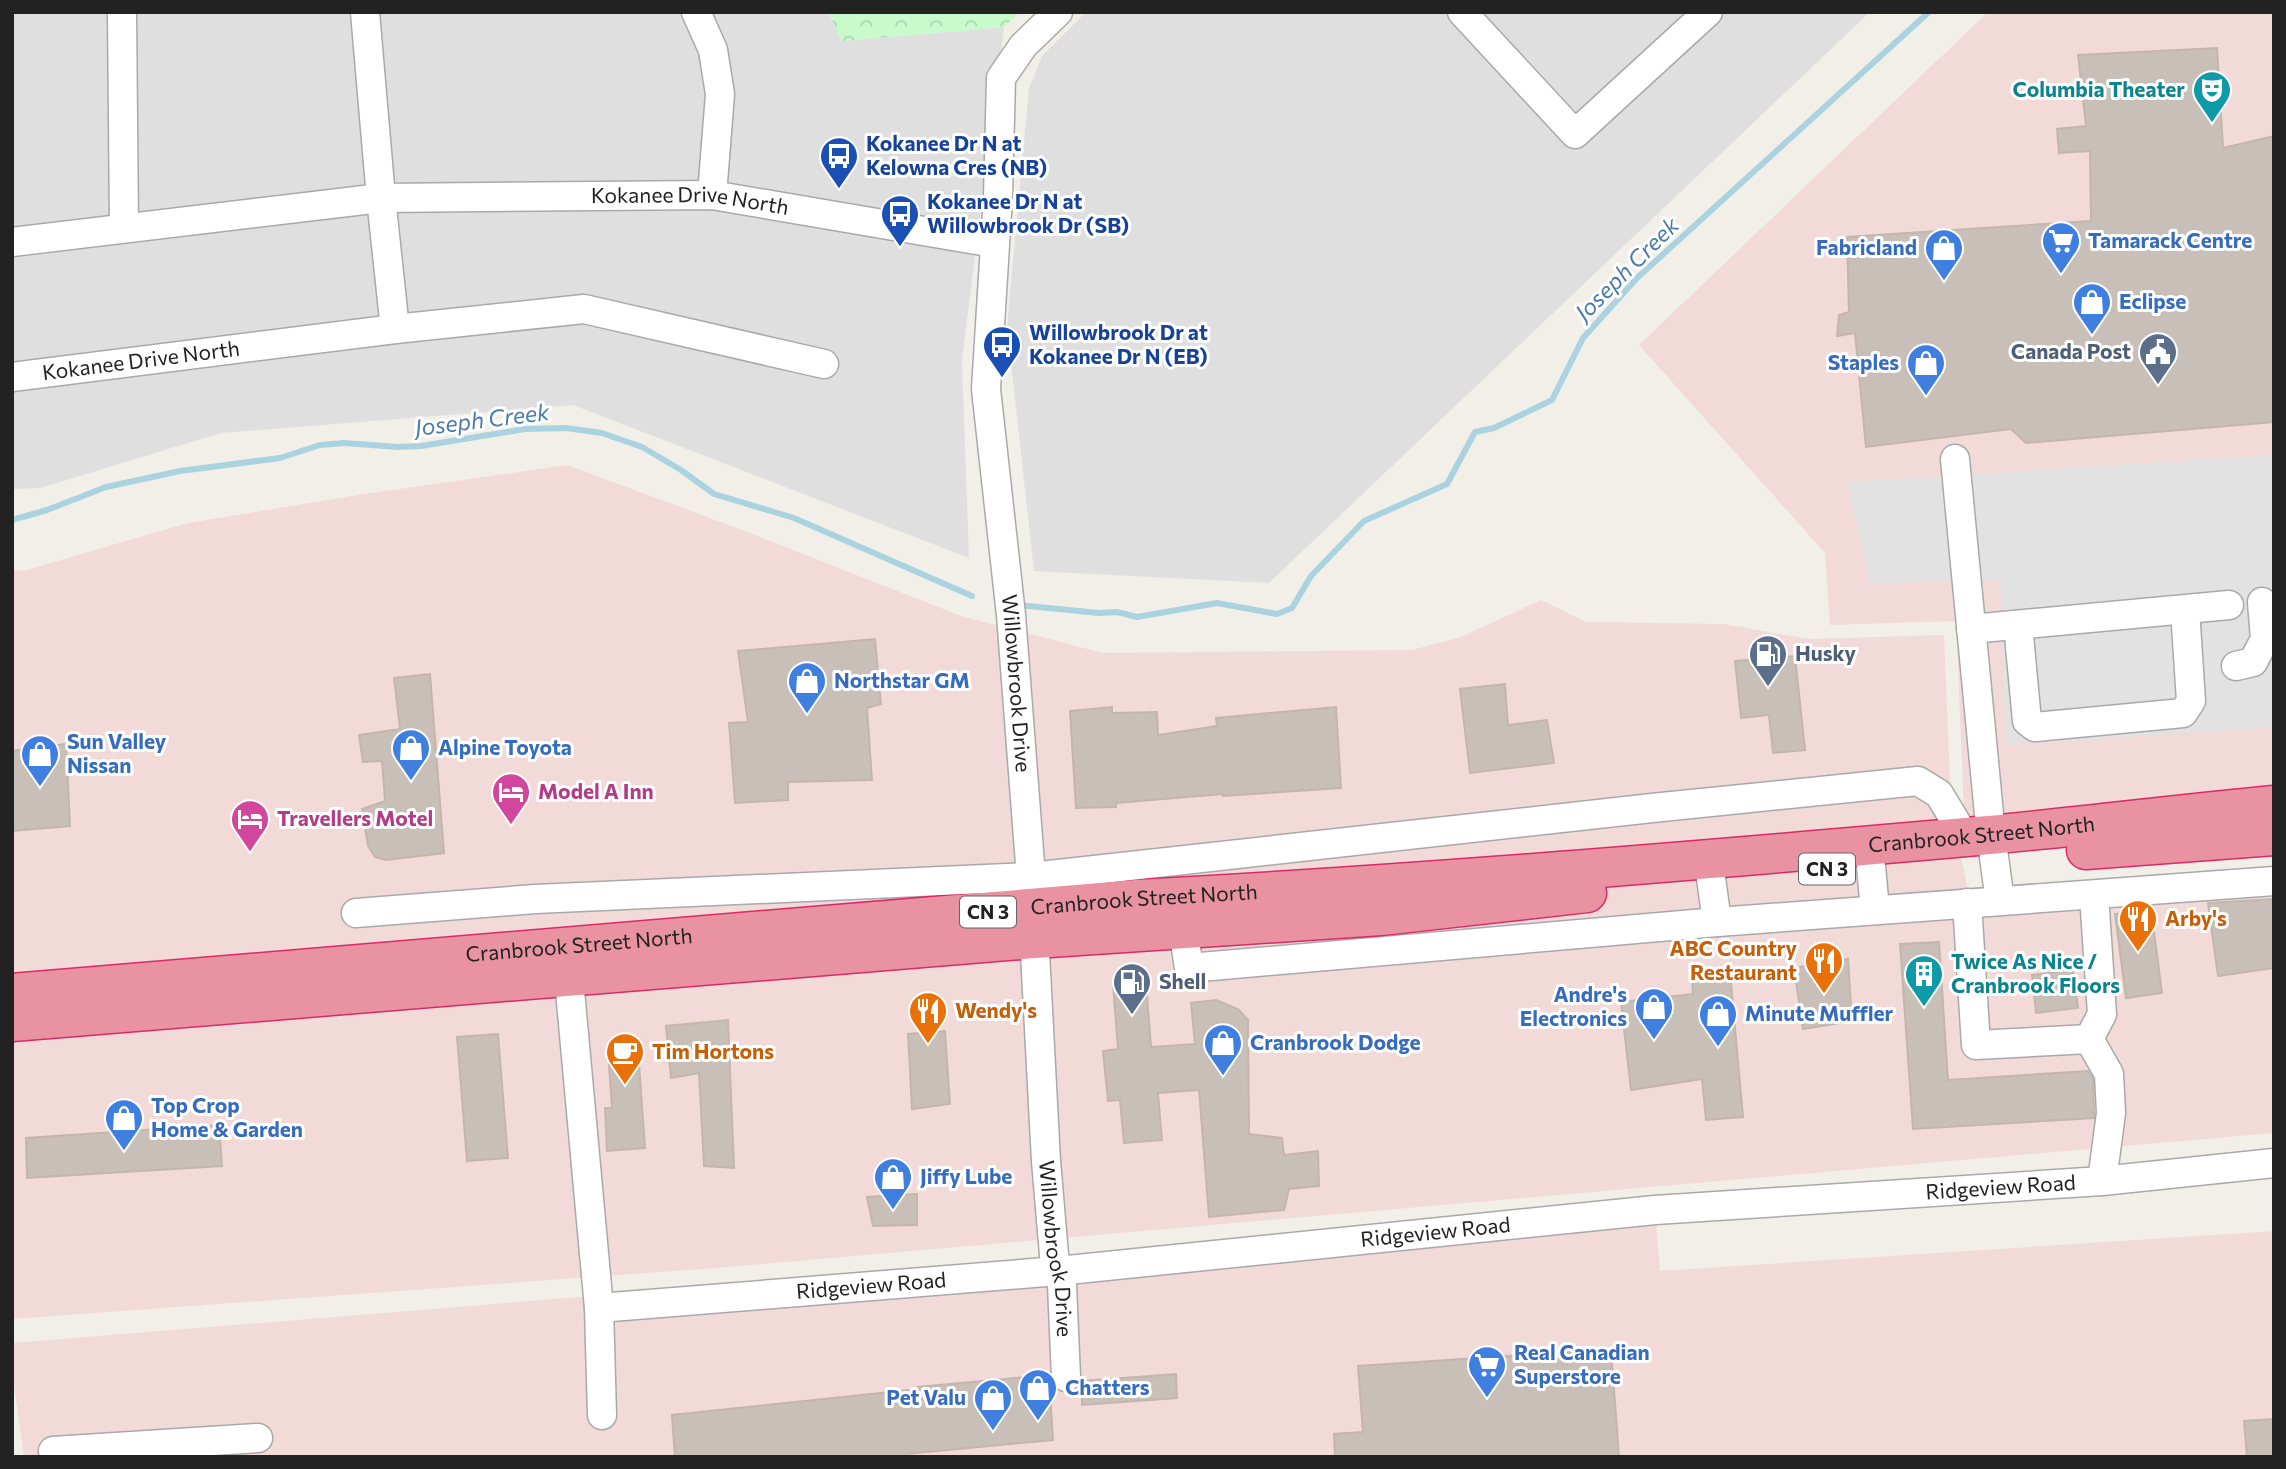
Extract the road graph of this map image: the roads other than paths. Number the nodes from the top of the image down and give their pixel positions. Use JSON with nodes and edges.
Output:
{"nodes":[{"id":1,"x":122,"y":12,"type":"edge"},
{"id":2,"x":365,"y":12,"type":"edge"},
{"id":3,"x":696,"y":12,"type":"edge"},
{"id":4,"x":1058,"y":12,"type":"edge"},
{"id":5,"x":1462,"y":12,"type":"edge"},
{"id":6,"x":1708,"y":12,"type":"edge"},
{"id":7,"x":712,"y":195,"type":"junction"},
{"id":8,"x":381,"y":198,"type":"junction"},
{"id":9,"x":124,"y":229,"type":"junction"},
{"id":10,"x":12,"y":242,"type":"edge"},
{"id":11,"x":994,"y":243,"type":"junction"},
{"id":12,"x":395,"y":330,"type":"junction"},
{"id":13,"x":824,"y":364,"type":"dead end"},
{"id":14,"x":12,"y":377,"type":"edge"},
{"id":15,"x":1955,"y":460,"type":"dead end"},
{"id":16,"x":2262,"y":602,"type":"dead end"},
{"id":17,"x":2229,"y":605,"type":"dead end"},
{"id":18,"x":2185,"y":610,"type":"junction"},
{"id":19,"x":2018,"y":625,"type":"junction"},
{"id":20,"x":1972,"y":629,"type":"junction"},
{"id":21,"x":2236,"y":666,"type":"dead end"},
{"id":22,"x":2274,"y":805,"type":"edge"},
{"id":23,"x":2274,"y":836,"type":"edge"},
{"id":24,"x":1984,"y":843,"type":"junction"},
{"id":25,"x":1871,"y":866,"type":"junction"},
{"id":26,"x":1711,"y":878,"type":"junction"},
{"id":27,"x":2274,"y":881,"type":"edge"},
{"id":28,"x":2094,"y":895,"type":"junction"},
{"id":29,"x":2000,"y":901,"type":"junction"},
{"id":30,"x":1967,"y":903,"type":"junction"},
{"id":31,"x":1032,"y":908,"type":"junction"},
{"id":32,"x":1875,"y":910,"type":"junction"},
{"id":33,"x":356,"y":913,"type":"dead end"},
{"id":34,"x":1524,"y":920,"type":"junction"},
{"id":35,"x":1717,"y":922,"type":"junction"},
{"id":36,"x":567,"y":962,"type":"junction"},
{"id":37,"x":12,"y":993,"type":"edge"},
{"id":38,"x":12,"y":1022,"type":"edge"},
{"id":39,"x":2089,"y":1039,"type":"junction"},
{"id":40,"x":2274,"y":1163,"type":"edge"},
{"id":41,"x":2102,"y":1181,"type":"junction"},
{"id":42,"x":1058,"y":1271,"type":"junction"},
{"id":43,"x":599,"y":1308,"type":"junction"},
{"id":44,"x":1066,"y":1377,"type":"dead end"},
{"id":45,"x":602,"y":1415,"type":"dead end"},
{"id":46,"x":258,"y":1438,"type":"dead end"},
{"id":47,"x":54,"y":1457,"type":"edge"}],
"edges":[{"from":1,"to":9,"type":"street"},
{"from":2,"to":8,"type":"street"},
{"from":3,"to":7,"type":"street"},
{"from":4,"to":11,"type":"street","name":"Willowbrook Drive"},
{"from":5,"to":6,"type":"street"},
{"from":7,"to":8,"type":"street","name":"Kokanee Drive North"},
{"from":7,"to":11,"type":"street","name":"Kokanee Drive North"},
{"from":8,"to":9,"type":"street","name":"Kokanee Drive North"},
{"from":8,"to":12,"type":"street"},
{"from":9,"to":10,"type":"street","name":"Kokanee Drive North"},
{"from":11,"to":31,"type":"street","name":"Willowbrook Drive"},
{"from":12,"to":13,"type":"street","name":"Kokanee Drive North"},
{"from":12,"to":14,"type":"street","name":"Kokanee Drive North"},
{"from":15,"to":20,"type":"street"},
{"from":16,"to":21,"type":"street"},
{"from":17,"to":18,"type":"street"},
{"from":18,"to":19,"type":"street"},
{"from":18,"to":19,"type":"street"},
{"from":19,"to":20,"type":"street"},
{"from":20,"to":24,"type":"street"},
{"from":22,"to":24,"type":"highway","name":"Cranbrook Street North","number":"CN 3"},
{"from":23,"to":24,"type":"highway","name":"Cranbrook Street North","number":"CN 3"},
{"from":24,"to":25,"type":"highway","name":"Cranbrook Street North","number":"CN 3"},
{"from":24,"to":29,"type":"street"},
{"from":24,"to":31,"type":"highway","name":"Cranbrook Street North","number":"CN 3"},
{"from":24,"to":31,"type":"street"},
{"from":25,"to":26,"type":"highway","name":"Cranbrook Street North","number":"CN 3"},
{"from":25,"to":32,"type":"street"},
{"from":26,"to":34,"type":"highway","name":"Cranbrook Street North","number":"CN 3"},
{"from":26,"to":35,"type":"street"},
{"from":27,"to":28,"type":"street"},
{"from":28,"to":29,"type":"street"},
{"from":28,"to":39,"type":"street"},
{"from":29,"to":30,"type":"street"},
{"from":30,"to":32,"type":"street"},
{"from":30,"to":39,"type":"street"},
{"from":31,"to":33,"type":"street"},
{"from":31,"to":34,"type":"highway","name":"Cranbrook Street North","number":"CN 3"},
{"from":31,"to":36,"type":"highway","name":"Cranbrook Street North","number":"CN 3"},
{"from":31,"to":42,"type":"street","name":"Willowbrook Drive"},
{"from":32,"to":35,"type":"street"},
{"from":34,"to":35,"type":"street"},
{"from":36,"to":37,"type":"highway","name":"Cranbrook Street North","number":"CN 3"},
{"from":36,"to":38,"type":"highway","name":"Cranbrook Street North","number":"CN 3"},
{"from":36,"to":43,"type":"street"},
{"from":39,"to":41,"type":"street"},
{"from":40,"to":41,"type":"street","name":"Ridgeview Road"},
{"from":41,"to":42,"type":"street","name":"Ridgeview Road"},
{"from":42,"to":43,"type":"street","name":"Ridgeview Road"},
{"from":42,"to":44,"type":"street","name":"Willowbrook Drive"},
{"from":43,"to":45,"type":"street"},
{"from":46,"to":47,"type":"street"}]}
